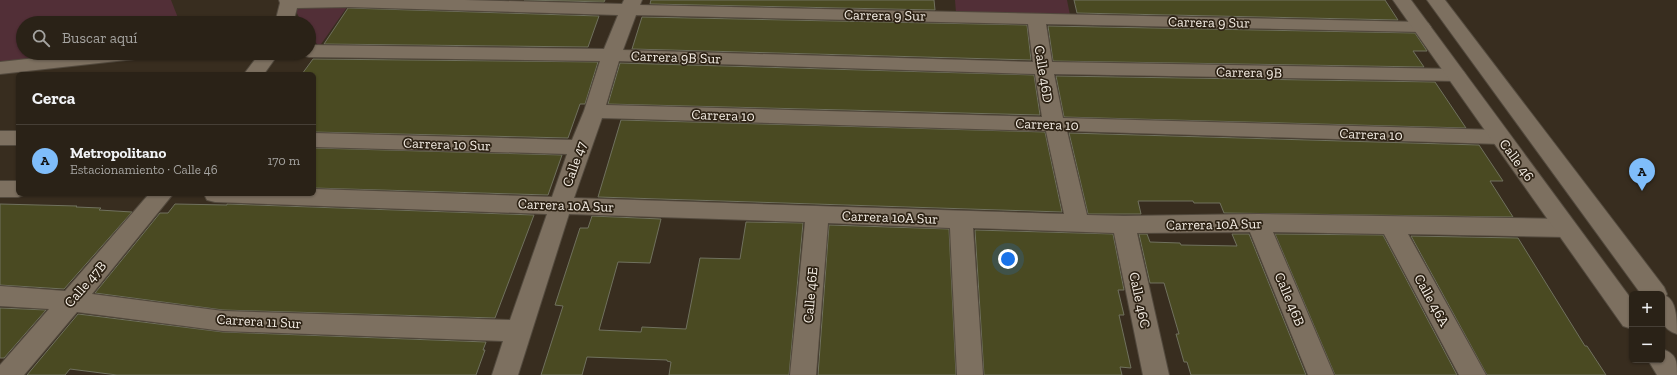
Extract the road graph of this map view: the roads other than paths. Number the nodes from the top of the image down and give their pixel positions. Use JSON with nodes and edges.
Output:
{"nodes":[{"id":1,"x":1072,"y":0,"type":"edge"},
{"id":2,"x":1402,"y":0,"type":"edge"},
{"id":3,"x":1436,"y":0,"type":"edge"},
{"id":4,"x":289,"y":1,"type":"edge"},
{"id":5,"x":349,"y":1,"type":"edge"},
{"id":6,"x":631,"y":5,"type":"edge"},
{"id":7,"x":950,"y":8,"type":"edge"},
{"id":8,"x":286,"y":16,"type":"edge"},
{"id":9,"x":1036,"y":18,"type":"junction"},
{"id":10,"x":1076,"y":19,"type":"junction"},
{"id":11,"x":1422,"y":27,"type":"junction"},
{"id":12,"x":316,"y":50,"type":"edge"},
{"id":13,"x":611,"y":55,"type":"junction"},
{"id":14,"x":72,"y":60,"type":"edge"},
{"id":15,"x":265,"y":60,"type":"edge"},
{"id":16,"x":0,"y":68,"type":"edge"},
{"id":17,"x":1042,"y":68,"type":"junction"},
{"id":18,"x":256,"y":72,"type":"edge"},
{"id":19,"x":1456,"y":75,"type":"junction"},
{"id":20,"x":594,"y":111,"type":"junction"},
{"id":21,"x":1054,"y":125,"type":"junction"},
{"id":22,"x":1500,"y":137,"type":"junction"},
{"id":23,"x":0,"y":138,"type":"edge"},
{"id":24,"x":16,"y":138,"type":"edge"},
{"id":25,"x":316,"y":140,"type":"edge"},
{"id":26,"x":580,"y":148,"type":"junction"},
{"id":27,"x":0,"y":189,"type":"edge"},
{"id":28,"x":16,"y":189,"type":"edge"},
{"id":29,"x":160,"y":196,"type":"edge"},
{"id":30,"x":278,"y":196,"type":"edge"},
{"id":31,"x":560,"y":205,"type":"junction"},
{"id":32,"x":817,"y":214,"type":"junction"},
{"id":33,"x":961,"y":219,"type":"junction"},
{"id":34,"x":1258,"y":223,"type":"junction"},
{"id":35,"x":1078,"y":224,"type":"junction"},
{"id":36,"x":1124,"y":225,"type":"junction"},
{"id":37,"x":1391,"y":225,"type":"junction"},
{"id":38,"x":1566,"y":228,"type":"junction"},
{"id":39,"x":1652,"y":291,"type":"edge"},
{"id":40,"x":0,"y":296,"type":"edge"},
{"id":41,"x":70,"y":301,"type":"junction"},
{"id":42,"x":1665,"y":308,"type":"edge"},
{"id":43,"x":1629,"y":316,"type":"edge"},
{"id":44,"x":1677,"y":324,"type":"edge"},
{"id":45,"x":520,"y":331,"type":"junction"},
{"id":46,"x":1663,"y":363,"type":"edge"},
{"id":47,"x":8,"y":375,"type":"edge"},
{"id":48,"x":504,"y":375,"type":"edge"},
{"id":49,"x":802,"y":375,"type":"edge"},
{"id":50,"x":970,"y":375,"type":"edge"},
{"id":51,"x":1156,"y":375,"type":"edge"},
{"id":52,"x":1321,"y":375,"type":"edge"},
{"id":53,"x":1473,"y":375,"type":"edge"},
{"id":54,"x":1672,"y":375,"type":"edge"}],
"edges":[{"from":1,"to":10,"type":"street"},
{"from":2,"to":11,"type":"street","name":"Calle 46"},
{"from":3,"to":39,"type":"street"},
{"from":4,"to":5,"type":"street","name":"Carrera 9 Sur"},
{"from":4,"to":8,"type":"street"},
{"from":5,"to":6,"type":"street","name":"Carrera 9 Sur"},
{"from":6,"to":7,"type":"street","name":"Carrera 9 Sur"},
{"from":6,"to":13,"type":"street","name":"Calle 47"},
{"from":7,"to":9,"type":"street","name":"Carrera 9 Sur"},
{"from":9,"to":10,"type":"street","name":"Carrera 9 Sur"},
{"from":9,"to":17,"type":"street","name":"Calle 46D"},
{"from":10,"to":11,"type":"street","name":"Carrera 9 Sur"},
{"from":11,"to":19,"type":"street","name":"Calle 46"},
{"from":12,"to":13,"type":"street","name":"Carrera 9B Sur"},
{"from":13,"to":17,"type":"street","name":"Carrera 9B Sur"},
{"from":13,"to":20,"type":"street","name":"Calle 47"},
{"from":14,"to":16,"type":"street"},
{"from":15,"to":18,"type":"street"},
{"from":17,"to":19,"type":"street","name":"Carrera 9B"},
{"from":17,"to":21,"type":"street","name":"Calle 46D"},
{"from":19,"to":22,"type":"street","name":"Calle 46"},
{"from":20,"to":21,"type":"street","name":"Carrera 10"},
{"from":20,"to":26,"type":"street","name":"Calle 47"},
{"from":21,"to":22,"type":"street","name":"Carrera 10"},
{"from":21,"to":35,"type":"street","name":"Calle 46D"},
{"from":22,"to":38,"type":"street","name":"Calle 46"},
{"from":23,"to":24,"type":"street"},
{"from":25,"to":26,"type":"street","name":"Carrera 10 Sur"},
{"from":26,"to":31,"type":"street","name":"Calle 47"},
{"from":27,"to":28,"type":"street"},
{"from":29,"to":41,"type":"street","name":"Calle 47B"},
{"from":30,"to":31,"type":"street","name":"Carrera 10A Sur"},
{"from":31,"to":32,"type":"street","name":"Carrera 10A Sur"},
{"from":31,"to":45,"type":"street","name":"Calle 47"},
{"from":32,"to":33,"type":"street","name":"Carrera 10A Sur"},
{"from":32,"to":49,"type":"street","name":"Calle 46E"},
{"from":33,"to":35,"type":"street","name":"Carrera 10A Sur"},
{"from":33,"to":50,"type":"street"},
{"from":34,"to":36,"type":"street","name":"Carrera 10A Sur"},
{"from":34,"to":37,"type":"street","name":"Carrera 10A Sur"},
{"from":34,"to":52,"type":"street","name":"Calle 46B"},
{"from":35,"to":36,"type":"street","name":"Carrera 10A Sur"},
{"from":36,"to":51,"type":"street","name":"Calle 46C"},
{"from":37,"to":38,"type":"street","name":"Carrera 10A Sur"},
{"from":37,"to":53,"type":"street","name":"Calle 46A"},
{"from":38,"to":43,"type":"street","name":"Calle 46"},
{"from":40,"to":41,"type":"street","name":"Carrera 11 Sur"},
{"from":41,"to":45,"type":"street","name":"Carrera 11 Sur"},
{"from":41,"to":47,"type":"street","name":"Calle 47B"},
{"from":42,"to":44,"type":"street"},
{"from":45,"to":48,"type":"street","name":"Calle 47"},
{"from":46,"to":54,"type":"street"}]}
